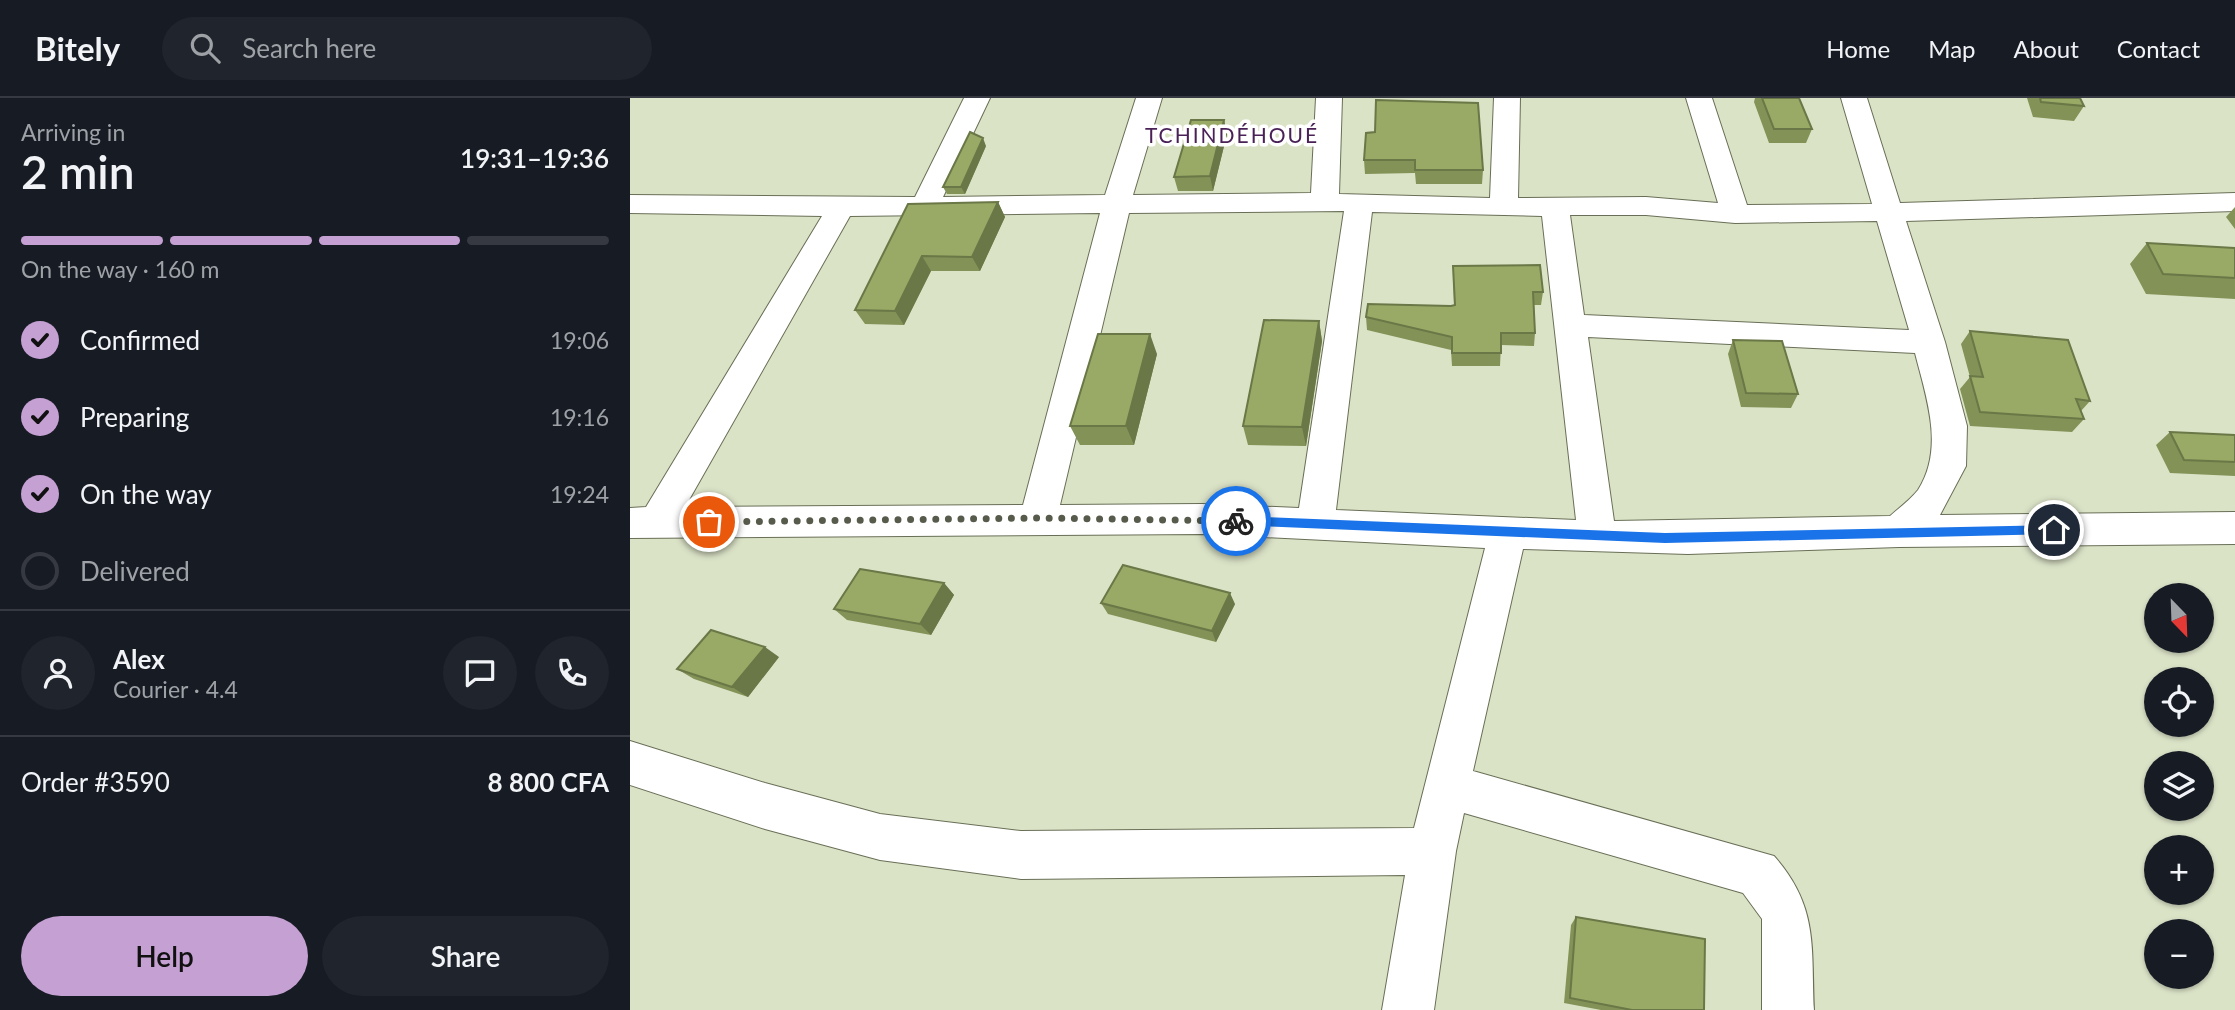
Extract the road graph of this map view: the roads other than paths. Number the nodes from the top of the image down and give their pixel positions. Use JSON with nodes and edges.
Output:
{"nodes":[{"id":1,"x":977,"y":98,"type":"edge"},
{"id":2,"x":1149,"y":98,"type":"edge"},
{"id":3,"x":1329,"y":98,"type":"edge"},
{"id":4,"x":1507,"y":98,"type":"edge"},
{"id":5,"x":1699,"y":98,"type":"edge"},
{"id":6,"x":1854,"y":98,"type":"edge"},
{"id":7,"x":1325,"y":202,"type":"junction"},
{"id":8,"x":2235,"y":202,"type":"edge"},
{"id":9,"x":1117,"y":203,"type":"junction"},
{"id":10,"x":1359,"y":203,"type":"junction"},
{"id":11,"x":630,"y":204,"type":"edge"},
{"id":12,"x":926,"y":204,"type":"junction"},
{"id":13,"x":841,"y":207,"type":"junction"},
{"id":14,"x":1504,"y":207,"type":"junction"},
{"id":15,"x":1555,"y":208,"type":"junction"},
{"id":16,"x":1889,"y":213,"type":"junction"},
{"id":17,"x":1735,"y":214,"type":"junction"},
{"id":18,"x":1570,"y":325,"type":"junction"},
{"id":19,"x":1929,"y":342,"type":"junction"},
{"id":20,"x":1038,"y":518,"type":"junction"},
{"id":21,"x":643,"y":522,"type":"edge"},
{"id":22,"x":1315,"y":524,"type":"junction"},
{"id":23,"x":2235,"y":528,"type":"edge"},
{"id":24,"x":1508,"y":531,"type":"junction"},
{"id":25,"x":1899,"y":531,"type":"junction"},
{"id":26,"x":1597,"y":537,"type":"junction"},
{"id":27,"x":630,"y":763,"type":"edge"},
{"id":28,"x":1448,"y":786,"type":"junction"},
{"id":29,"x":1432,"y":851,"type":"junction"},
{"id":30,"x":1408,"y":1010,"type":"edge"},
{"id":31,"x":1788,"y":1010,"type":"edge"}],
"edges":[{"from":1,"to":12,"type":"street"},
{"from":2,"to":9,"type":"street"},
{"from":3,"to":7,"type":"street"},
{"from":4,"to":14,"type":"street"},
{"from":5,"to":17,"type":"street"},
{"from":6,"to":16,"type":"street"},
{"from":7,"to":9,"type":"street"},
{"from":7,"to":10,"type":"street"},
{"from":8,"to":16,"type":"street"},
{"from":9,"to":12,"type":"street"},
{"from":9,"to":20,"type":"street"},
{"from":10,"to":14,"type":"street"},
{"from":10,"to":22,"type":"street"},
{"from":11,"to":13,"type":"street"},
{"from":12,"to":13,"type":"street"},
{"from":13,"to":21,"type":"street"},
{"from":14,"to":15,"type":"street"},
{"from":15,"to":17,"type":"street"},
{"from":15,"to":18,"type":"street"},
{"from":16,"to":17,"type":"street"},
{"from":16,"to":19,"type":"street"},
{"from":18,"to":19,"type":"street"},
{"from":18,"to":26,"type":"street"},
{"from":19,"to":25,"type":"street"},
{"from":20,"to":21,"type":"street"},
{"from":20,"to":22,"type":"street"},
{"from":22,"to":24,"type":"street"},
{"from":23,"to":25,"type":"street"},
{"from":24,"to":26,"type":"street"},
{"from":24,"to":28,"type":"street"},
{"from":25,"to":26,"type":"street"},
{"from":27,"to":29,"type":"street"},
{"from":28,"to":29,"type":"street"},
{"from":28,"to":31,"type":"street"},
{"from":29,"to":30,"type":"street"}]}
